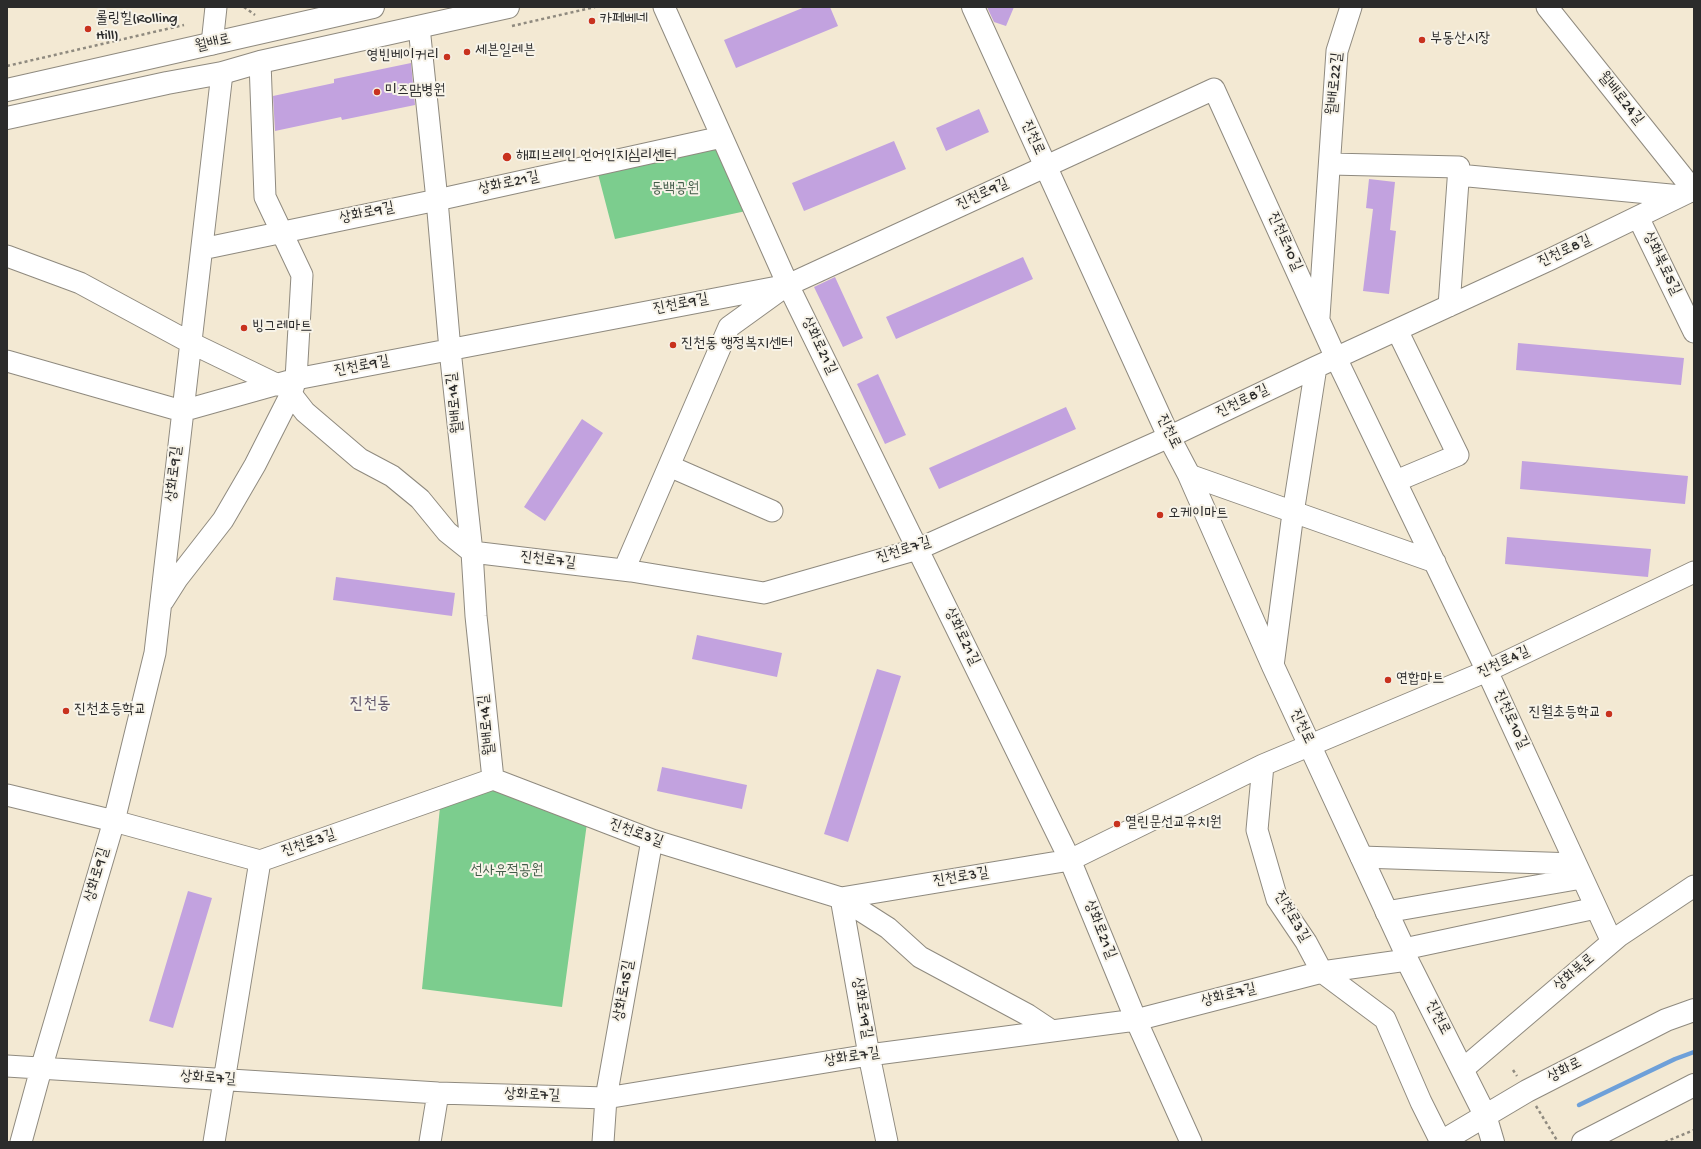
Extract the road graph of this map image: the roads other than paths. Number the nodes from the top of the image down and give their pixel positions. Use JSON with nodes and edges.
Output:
{"nodes":[{"id":1,"x":216,"y":7,"type":"edge"},
{"id":2,"x":373,"y":7,"type":"edge"},
{"id":3,"x":664,"y":7,"type":"edge"},
{"id":4,"x":973,"y":7,"type":"edge"},
{"id":5,"x":1351,"y":7,"type":"edge"},
{"id":6,"x":1547,"y":7,"type":"edge"},
{"id":7,"x":509,"y":17,"type":"edge"},
{"id":8,"x":419,"y":27,"type":"junction"},
{"id":9,"x":212,"y":44,"type":"junction"},
{"id":10,"x":260,"y":62,"type":"junction"},
{"id":11,"x":222,"y":72,"type":"junction"},
{"id":12,"x":7,"y":90,"type":"edge"},
{"id":13,"x":7,"y":118,"type":"edge"},
{"id":14,"x":722,"y":137,"type":"junction"},
{"id":15,"x":1330,"y":164,"type":"junction"},
{"id":16,"x":1044,"y":166,"type":"junction"},
{"id":17,"x":1459,"y":171,"type":"junction"},
{"id":18,"x":1689,"y":192,"type":"edge"},
{"id":19,"x":437,"y":200,"type":"junction"},
{"id":20,"x":1638,"y":217,"type":"junction"},
{"id":21,"x":282,"y":232,"type":"junction"},
{"id":22,"x":202,"y":249,"type":"junction"},
{"id":23,"x":7,"y":256,"type":"edge"},
{"id":24,"x":788,"y":285,"type":"junction"},
{"id":25,"x":1449,"y":306,"type":"junction"},
{"id":26,"x":1319,"y":319,"type":"junction"},
{"id":27,"x":1398,"y":330,"type":"junction"},
{"id":28,"x":1694,"y":332,"type":"edge"},
{"id":29,"x":191,"y":343,"type":"junction"},
{"id":30,"x":450,"y":350,"type":"junction"},
{"id":31,"x":1336,"y":358,"type":"junction"},
{"id":32,"x":7,"y":361,"type":"edge"},
{"id":33,"x":1316,"y":367,"type":"junction"},
{"id":34,"x":288,"y":386,"type":"junction"},
{"id":35,"x":182,"y":411,"type":"junction"},
{"id":36,"x":1170,"y":437,"type":"junction"},
{"id":37,"x":669,"y":466,"type":"junction"},
{"id":38,"x":1189,"y":475,"type":"junction"},
{"id":39,"x":1396,"y":481,"type":"junction"},
{"id":40,"x":772,"y":511,"type":"dead end"},
{"id":41,"x":1293,"y":513,"type":"junction"},
{"id":42,"x":918,"y":549,"type":"junction"},
{"id":43,"x":472,"y":552,"type":"junction"},
{"id":44,"x":1435,"y":562,"type":"junction"},
{"id":45,"x":624,"y":570,"type":"junction"},
{"id":46,"x":1694,"y":572,"type":"edge"},
{"id":47,"x":160,"y":605,"type":"junction"},
{"id":48,"x":1273,"y":666,"type":"junction"},
{"id":49,"x":1487,"y":671,"type":"junction"},
{"id":50,"x":1310,"y":746,"type":"junction"},
{"id":51,"x":1263,"y":765,"type":"junction"},
{"id":52,"x":493,"y":779,"type":"junction"},
{"id":53,"x":7,"y":795,"type":"edge"},
{"id":54,"x":114,"y":821,"type":"junction"},
{"id":55,"x":652,"y":840,"type":"junction"},
{"id":56,"x":1362,"y":858,"type":"junction"},
{"id":57,"x":1070,"y":860,"type":"junction"},
{"id":58,"x":260,"y":861,"type":"junction"},
{"id":59,"x":1579,"y":871,"type":"junction"},
{"id":60,"x":1694,"y":886,"type":"edge"},
{"id":61,"x":841,"y":898,"type":"junction"},
{"id":62,"x":1596,"y":908,"type":"junction"},
{"id":63,"x":1386,"y":912,"type":"junction"},
{"id":64,"x":1612,"y":942,"type":"junction"},
{"id":65,"x":1405,"y":954,"type":"junction"},
{"id":66,"x":1322,"y":972,"type":"junction"},
{"id":67,"x":1694,"y":1010,"type":"edge"},
{"id":68,"x":1136,"y":1020,"type":"junction"},
{"id":69,"x":1052,"y":1031,"type":"junction"},
{"id":70,"x":869,"y":1055,"type":"junction"},
{"id":71,"x":7,"y":1066,"type":"edge"},
{"id":72,"x":41,"y":1068,"type":"junction"},
{"id":73,"x":1463,"y":1069,"type":"junction"},
{"id":74,"x":225,"y":1080,"type":"junction"},
{"id":75,"x":1694,"y":1085,"type":"edge"},
{"id":76,"x":438,"y":1093,"type":"junction"},
{"id":77,"x":606,"y":1098,"type":"junction"},
{"id":78,"x":1485,"y":1115,"type":"junction"},
{"id":79,"x":21,"y":1142,"type":"edge"},
{"id":80,"x":214,"y":1142,"type":"edge"},
{"id":81,"x":430,"y":1142,"type":"edge"},
{"id":82,"x":603,"y":1142,"type":"edge"},
{"id":83,"x":887,"y":1142,"type":"edge"},
{"id":84,"x":1191,"y":1142,"type":"edge"},
{"id":85,"x":1441,"y":1142,"type":"edge"},
{"id":86,"x":1493,"y":1142,"type":"edge"},
{"id":87,"x":1509,"y":1142,"type":"edge"},
{"id":88,"x":1583,"y":1142,"type":"edge"}],
"edges":[{"from":1,"to":9,"type":"street"},
{"from":2,"to":9,"type":"main road","name":"월배로"},
{"from":3,"to":14,"type":"street","name":"상화로21길"},
{"from":4,"to":16,"type":"main road","name":"진천로"},
{"from":5,"to":15,"type":"street","name":"월배로22길"},
{"from":6,"to":18,"type":"street","name":"월배로24길"},
{"from":7,"to":8,"type":"main road","name":"월배로"},
{"from":8,"to":10,"type":"main road","name":"월배로"},
{"from":8,"to":19,"type":"street","name":"월배로14길"},
{"from":9,"to":12,"type":"main road","name":"월배로"},
{"from":10,"to":11,"type":"main road","name":"월배로"},
{"from":10,"to":21,"type":"street"},
{"from":11,"to":13,"type":"main road","name":"월배로"},
{"from":11,"to":22,"type":"street","name":"상화로9길"},
{"from":14,"to":19,"type":"street","name":"상화로21길"},
{"from":14,"to":24,"type":"street","name":"상화로21길"},
{"from":15,"to":17,"type":"street"},
{"from":15,"to":26,"type":"street","name":"월배로22길"},
{"from":16,"to":24,"type":"street","name":"진천로9길"},
{"from":16,"to":26,"type":"street","name":"진천로10길"},
{"from":16,"to":36,"type":"main road","name":"진천로"},
{"from":17,"to":18,"type":"street"},
{"from":17,"to":25,"type":"street"},
{"from":18,"to":20,"type":"street","name":"진천로8길"},
{"from":19,"to":21,"type":"street","name":"상화로9길"},
{"from":19,"to":30,"type":"street","name":"월배로14길"},
{"from":20,"to":25,"type":"street","name":"진천로8길"},
{"from":20,"to":28,"type":"street","name":"상화북로5길"},
{"from":21,"to":22,"type":"street","name":"상화로9길"},
{"from":21,"to":34,"type":"street"},
{"from":22,"to":29,"type":"street","name":"상화로9길"},
{"from":23,"to":29,"type":"street"},
{"from":24,"to":30,"type":"street","name":"진천로9길"},
{"from":24,"to":37,"type":"street"},
{"from":24,"to":42,"type":"street","name":"상화로21길"},
{"from":25,"to":27,"type":"street","name":"진천로8길"},
{"from":26,"to":31,"type":"street","name":"진천로10길"},
{"from":27,"to":31,"type":"street","name":"진천로8길"},
{"from":27,"to":39,"type":"street"},
{"from":29,"to":34,"type":"street"},
{"from":29,"to":35,"type":"street","name":"상화로9길"},
{"from":30,"to":34,"type":"street","name":"진천로9길"},
{"from":30,"to":43,"type":"street","name":"월배로14길"},
{"from":31,"to":33,"type":"street","name":"진천로8길"},
{"from":31,"to":39,"type":"street","name":"진천로10길"},
{"from":32,"to":35,"type":"street"},
{"from":33,"to":36,"type":"street","name":"진천로8길"},
{"from":33,"to":41,"type":"street"},
{"from":34,"to":35,"type":"street","name":"진천로9길"},
{"from":34,"to":43,"type":"street"},
{"from":34,"to":47,"type":"street","name":"상화로9길"},
{"from":35,"to":47,"type":"street","name":"상화로9길"},
{"from":36,"to":38,"type":"main road","name":"진천로"},
{"from":36,"to":42,"type":"street","name":"진천로7길"},
{"from":37,"to":40,"type":"street"},
{"from":37,"to":45,"type":"street"},
{"from":38,"to":41,"type":"street"},
{"from":38,"to":48,"type":"main road","name":"진천로"},
{"from":39,"to":44,"type":"street","name":"진천로10길"},
{"from":41,"to":44,"type":"street"},
{"from":41,"to":48,"type":"street"},
{"from":42,"to":45,"type":"street","name":"진천로7길"},
{"from":42,"to":57,"type":"street","name":"상화로21길"},
{"from":43,"to":45,"type":"street","name":"진천로7길"},
{"from":43,"to":52,"type":"street","name":"월배로14길"},
{"from":44,"to":49,"type":"street","name":"진천로10길"},
{"from":46,"to":49,"type":"street","name":"진천로4길"},
{"from":47,"to":54,"type":"street","name":"상화로9길"},
{"from":48,"to":50,"type":"main road","name":"진천로"},
{"from":49,"to":50,"type":"street","name":"진천로4길"},
{"from":49,"to":59,"type":"street","name":"진천로10길"},
{"from":50,"to":51,"type":"street","name":"진천로3길"},
{"from":50,"to":56,"type":"main road","name":"진천로"},
{"from":51,"to":57,"type":"street","name":"진천로3길"},
{"from":51,"to":66,"type":"street","name":"진천로3길"},
{"from":52,"to":55,"type":"street","name":"진천로3길"},
{"from":52,"to":58,"type":"street","name":"진천로3길"},
{"from":53,"to":54,"type":"street"},
{"from":54,"to":58,"type":"street"},
{"from":54,"to":72,"type":"street","name":"상화로9길"},
{"from":55,"to":61,"type":"street","name":"진천로3길"},
{"from":55,"to":77,"type":"street","name":"상화로15길"},
{"from":56,"to":59,"type":"street"},
{"from":56,"to":63,"type":"main road","name":"진천로"},
{"from":57,"to":61,"type":"street","name":"진천로3길"},
{"from":57,"to":68,"type":"street","name":"상화로21길"},
{"from":58,"to":74,"type":"street"},
{"from":59,"to":62,"type":"street","name":"진천로10길"},
{"from":59,"to":63,"type":"street"},
{"from":60,"to":64,"type":"street","name":"상화북로"},
{"from":61,"to":69,"type":"street"},
{"from":61,"to":70,"type":"street","name":"상화로19길"},
{"from":62,"to":64,"type":"street","name":"진천로10길"},
{"from":62,"to":65,"type":"street"},
{"from":63,"to":65,"type":"main road","name":"진천로"},
{"from":64,"to":73,"type":"street","name":"상화북로"},
{"from":65,"to":66,"type":"street","name":"상화로7길"},
{"from":65,"to":73,"type":"main road","name":"진천로"},
{"from":66,"to":68,"type":"street","name":"상화로7길"},
{"from":66,"to":85,"type":"street","name":"상화로"},
{"from":67,"to":78,"type":"main road","name":"상화로"},
{"from":68,"to":69,"type":"street","name":"상화로7길"},
{"from":68,"to":84,"type":"street","name":"상화로21길"},
{"from":69,"to":70,"type":"street","name":"상화로7길"},
{"from":70,"to":77,"type":"street","name":"상화로7길"},
{"from":70,"to":83,"type":"street","name":"상화로19길"},
{"from":71,"to":72,"type":"street","name":"상화로7길"},
{"from":72,"to":74,"type":"street","name":"상화로7길"},
{"from":72,"to":79,"type":"street","name":"상화로9길"},
{"from":73,"to":78,"type":"main road","name":"진천로"},
{"from":74,"to":76,"type":"street","name":"상화로7길"},
{"from":74,"to":80,"type":"street"},
{"from":75,"to":88,"type":"main road"},
{"from":76,"to":77,"type":"street","name":"상화로7길"},
{"from":76,"to":81,"type":"street"},
{"from":77,"to":82,"type":"street","name":"상화로15길"},
{"from":78,"to":85,"type":"main road","name":"상화로"},
{"from":78,"to":86,"type":"main road"},
{"from":78,"to":87,"type":"main road"}]}
